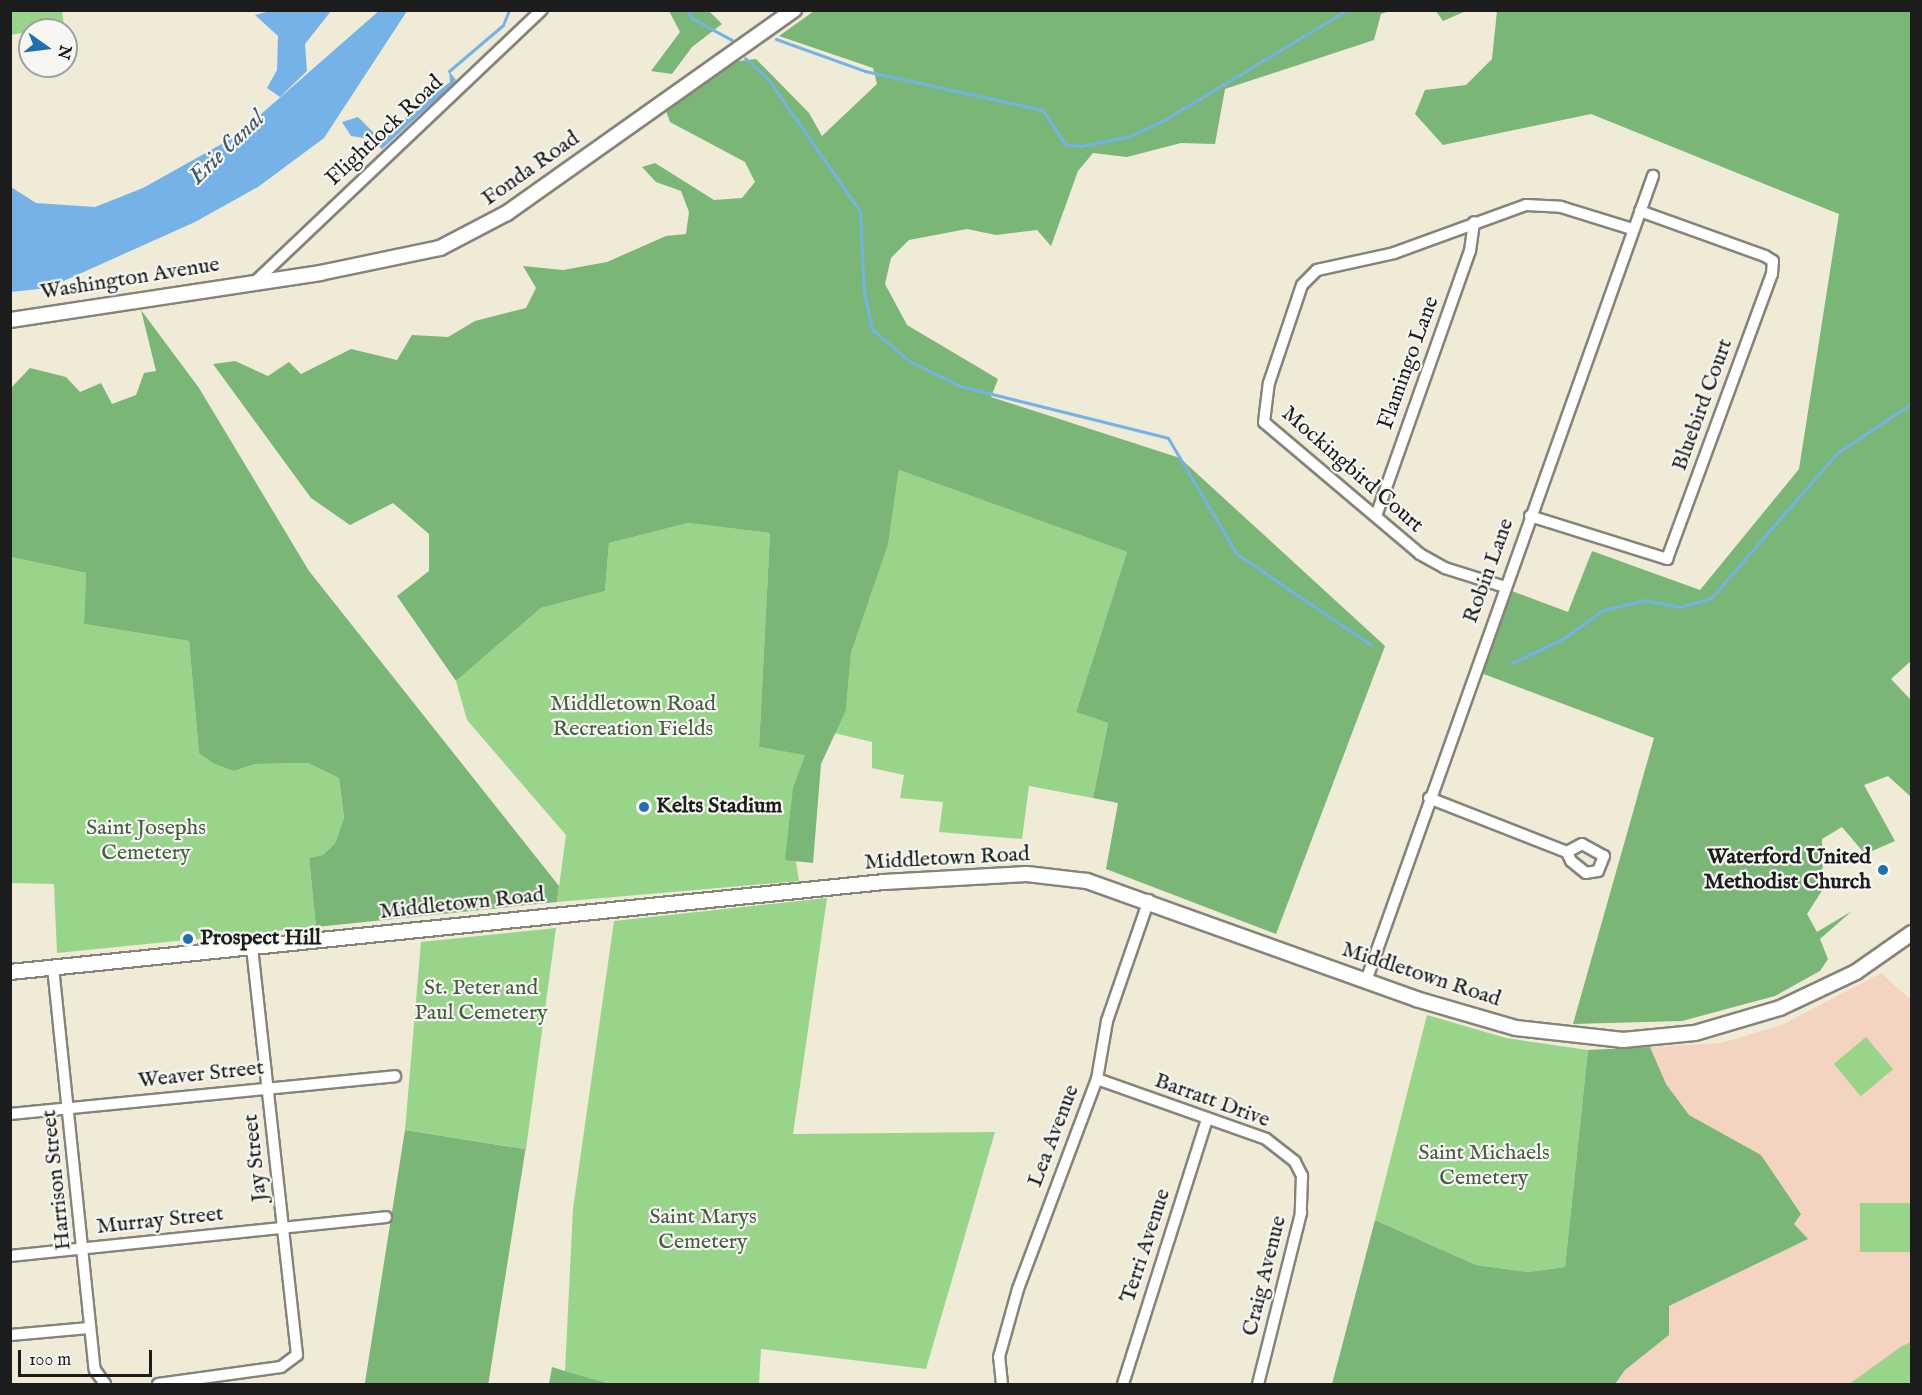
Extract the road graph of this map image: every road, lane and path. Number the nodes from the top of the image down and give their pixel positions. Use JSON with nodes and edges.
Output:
{"nodes":[{"id":1,"x":542,"y":10,"type":"edge"},
{"id":2,"x":794,"y":10,"type":"edge"},
{"id":3,"x":1653,"y":176,"type":"dead end"},
{"id":4,"x":1640,"y":211,"type":"junction"},
{"id":5,"x":1474,"y":222,"type":"junction"},
{"id":6,"x":1632,"y":228,"type":"junction"},
{"id":7,"x":256,"y":281,"type":"junction"},
{"id":8,"x":10,"y":320,"type":"edge"},
{"id":9,"x":1376,"y":516,"type":"junction"},
{"id":10,"x":1530,"y":516,"type":"junction"},
{"id":11,"x":1502,"y":586,"type":"junction"},
{"id":12,"x":1429,"y":798,"type":"junction"},
{"id":13,"x":1567,"y":852,"type":"dead end"},
{"id":14,"x":1149,"y":900,"type":"junction"},
{"id":15,"x":1911,"y":933,"type":"edge"},
{"id":16,"x":252,"y":947,"type":"junction"},
{"id":17,"x":53,"y":967,"type":"junction"},
{"id":18,"x":10,"y":972,"type":"edge"},
{"id":19,"x":1366,"y":981,"type":"junction"},
{"id":20,"x":394,"y":1076,"type":"dead end"},
{"id":21,"x":1096,"y":1079,"type":"junction"},
{"id":22,"x":268,"y":1088,"type":"junction"},
{"id":23,"x":69,"y":1107,"type":"junction"},
{"id":24,"x":10,"y":1114,"type":"edge"},
{"id":25,"x":1207,"y":1119,"type":"junction"},
{"id":26,"x":1302,"y":1176,"type":"joint"},
{"id":27,"x":386,"y":1217,"type":"dead end"},
{"id":28,"x":283,"y":1228,"type":"junction"},
{"id":29,"x":84,"y":1248,"type":"junction"},
{"id":30,"x":10,"y":1256,"type":"edge"},
{"id":31,"x":90,"y":1329,"type":"junction"},
{"id":32,"x":10,"y":1335,"type":"edge"},
{"id":33,"x":105,"y":1384,"type":"edge"},
{"id":34,"x":158,"y":1384,"type":"edge"},
{"id":35,"x":1002,"y":1384,"type":"edge"},
{"id":36,"x":1123,"y":1384,"type":"edge"},
{"id":37,"x":1258,"y":1384,"type":"edge"}],
"edges":[{"from":1,"to":7,"type":"street","name":"Flightlock Road"},
{"from":2,"to":7,"type":"street","name":"Fonda Road"},
{"from":3,"to":4,"type":"street","name":"Robin Lane"},
{"from":4,"to":6,"type":"street","name":"Robin Lane"},
{"from":4,"to":10,"type":"street","name":"Bluebird Court"},
{"from":5,"to":6,"type":"street","name":"Mockingbird Court"},
{"from":5,"to":9,"type":"street","name":"Flamingo Lane"},
{"from":5,"to":9,"type":"street","name":"Mockingbird Court"},
{"from":6,"to":10,"type":"street","name":"Robin Lane"},
{"from":7,"to":8,"type":"street","name":"Washington Avenue"},
{"from":9,"to":11,"type":"street","name":"Mockingbird Court"},
{"from":10,"to":11,"type":"street","name":"Robin Lane"},
{"from":11,"to":12,"type":"street","name":"Robin Lane"},
{"from":12,"to":13,"type":"street"},
{"from":12,"to":19,"type":"street","name":"Robin Lane"},
{"from":14,"to":16,"type":"street","name":"Middletown Road"},
{"from":14,"to":19,"type":"street","name":"Middletown Road"},
{"from":14,"to":21,"type":"street","name":"Lea Avenue"},
{"from":15,"to":19,"type":"street","name":"Middletown Road"},
{"from":16,"to":17,"type":"street","name":"Middletown Road"},
{"from":16,"to":22,"type":"street","name":"Jay Street"},
{"from":17,"to":18,"type":"street","name":"Middletown Road"},
{"from":17,"to":23,"type":"street","name":"Harrison Street"},
{"from":20,"to":22,"type":"street","name":"Weaver Street"},
{"from":21,"to":25,"type":"street","name":"Barratt Drive"},
{"from":21,"to":35,"type":"street","name":"Lea Avenue"},
{"from":22,"to":23,"type":"street","name":"Weaver Street"},
{"from":22,"to":28,"type":"street","name":"Jay Street"},
{"from":23,"to":24,"type":"street","name":"Weaver Street"},
{"from":23,"to":29,"type":"street","name":"Harrison Street"},
{"from":25,"to":26,"type":"street","name":"Barratt Drive"},
{"from":25,"to":36,"type":"street","name":"Terri Avenue"},
{"from":26,"to":37,"type":"street","name":"Craig Avenue"},
{"from":27,"to":28,"type":"street","name":"Murray Street"},
{"from":28,"to":29,"type":"street","name":"Murray Street"},
{"from":28,"to":34,"type":"street","name":"Jay Street"},
{"from":29,"to":30,"type":"street","name":"Murray Street"},
{"from":29,"to":31,"type":"street","name":"Harrison Street"},
{"from":31,"to":32,"type":"street"},
{"from":31,"to":33,"type":"street","name":"Harrison Street"}]}
